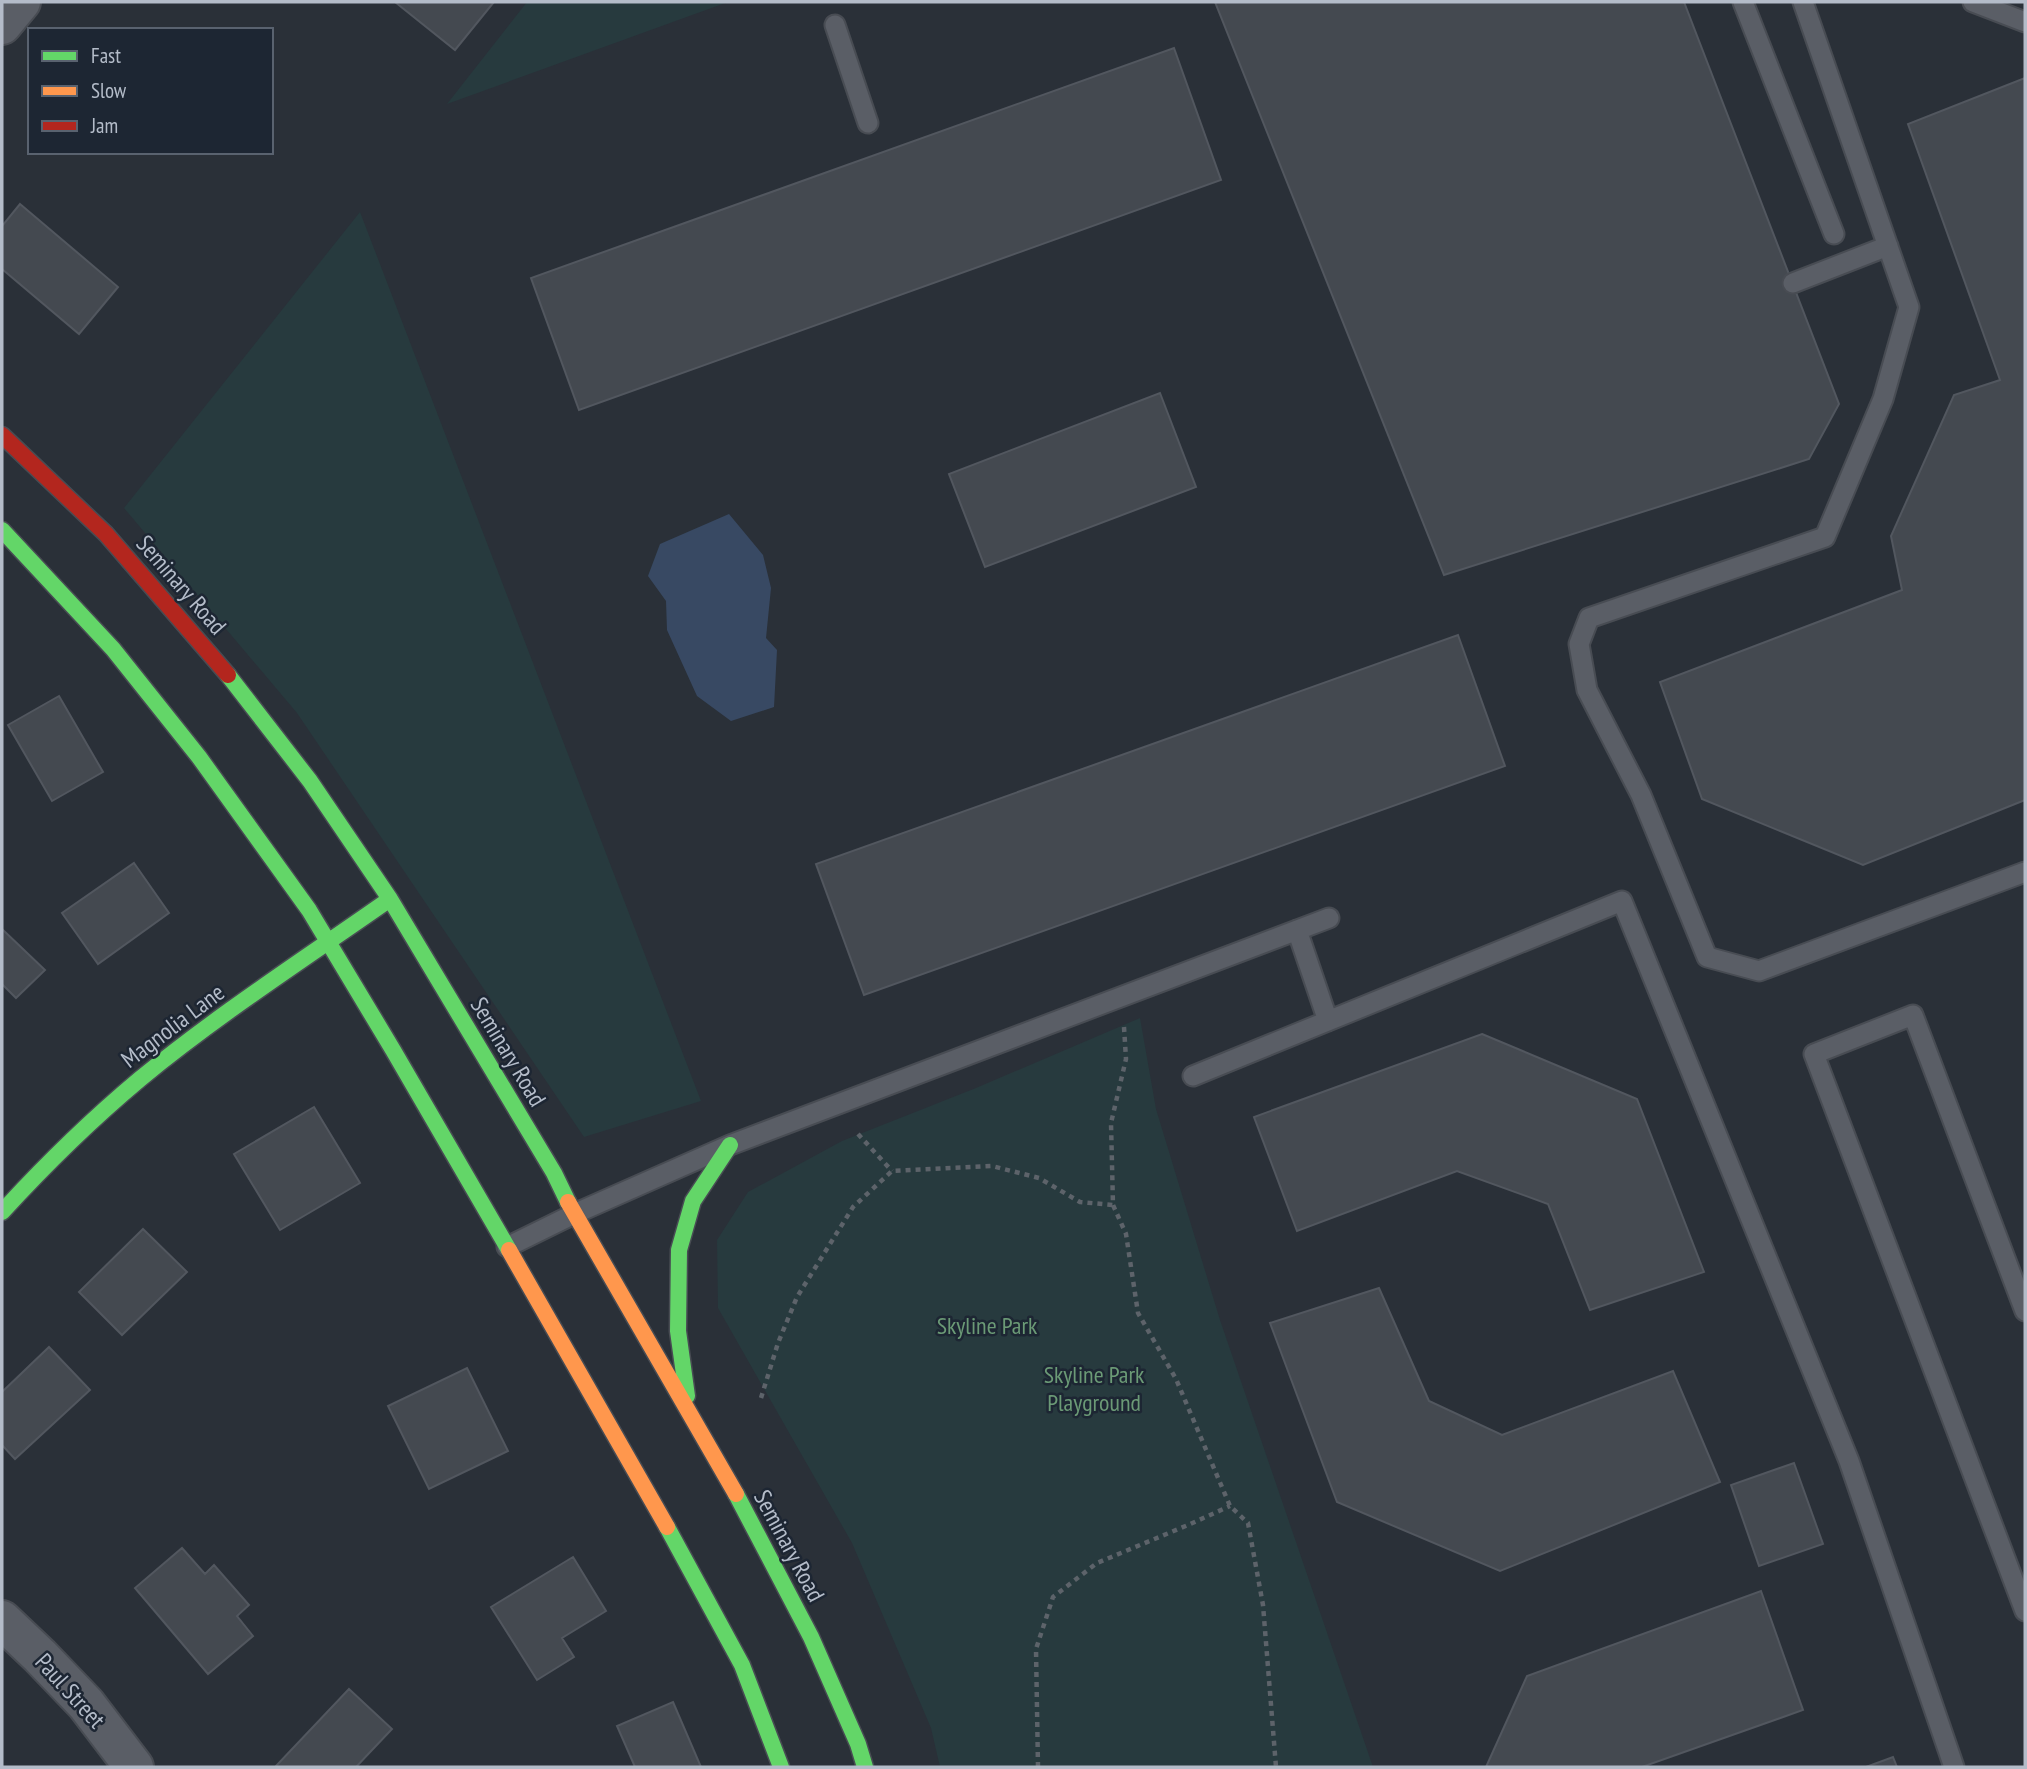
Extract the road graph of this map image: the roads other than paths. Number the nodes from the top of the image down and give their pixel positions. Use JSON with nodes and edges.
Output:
{"nodes":[{"id":1,"x":20,"y":2,"type":"edge"},
{"id":2,"x":1743,"y":2,"type":"edge"},
{"id":3,"x":1803,"y":2,"type":"edge"},
{"id":4,"x":1973,"y":2,"type":"edge"},
{"id":5,"x":2025,"y":22,"type":"edge"},
{"id":6,"x":2,"y":25,"type":"edge"},
{"id":7,"x":835,"y":25,"type":"dead end"},
{"id":8,"x":868,"y":123,"type":"dead end"},
{"id":9,"x":1834,"y":234,"type":"dead end"},
{"id":10,"x":1888,"y":246,"type":"junction"},
{"id":11,"x":1793,"y":283,"type":"dead end"},
{"id":12,"x":2,"y":435,"type":"edge"},
{"id":13,"x":2,"y":530,"type":"edge"},
{"id":14,"x":2025,"y":872,"type":"edge"},
{"id":15,"x":390,"y":899,"type":"junction"},
{"id":16,"x":1329,"y":918,"type":"dead end"},
{"id":17,"x":1297,"y":930,"type":"junction"},
{"id":18,"x":328,"y":943,"type":"junction"},
{"id":19,"x":1328,"y":1021,"type":"junction"},
{"id":20,"x":1193,"y":1076,"type":"dead end"},
{"id":21,"x":730,"y":1145,"type":"junction"},
{"id":22,"x":2,"y":1212,"type":"edge"},
{"id":23,"x":574,"y":1214,"type":"junction"},
{"id":24,"x":507,"y":1247,"type":"junction"},
{"id":25,"x":2025,"y":1311,"type":"edge"},
{"id":26,"x":691,"y":1419,"type":"junction"},
{"id":27,"x":2025,"y":1611,"type":"edge"},
{"id":28,"x":2,"y":1620,"type":"edge"},
{"id":29,"x":134,"y":1767,"type":"edge"},
{"id":30,"x":781,"y":1767,"type":"edge"},
{"id":31,"x":865,"y":1767,"type":"edge"},
{"id":32,"x":1954,"y":1767,"type":"edge"}],
"edges":[{"from":1,"to":6,"type":"street"},
{"from":2,"to":9,"type":"lane"},
{"from":3,"to":10,"type":"lane"},
{"from":4,"to":5,"type":"lane"},
{"from":7,"to":8,"type":"lane"},
{"from":10,"to":11,"type":"lane"},
{"from":10,"to":14,"type":"lane"},
{"from":12,"to":15,"type":"main road","name":"Seminary Road"},
{"from":13,"to":18,"type":"main road"},
{"from":15,"to":18,"type":"main road","name":"Magnolia Lane"},
{"from":15,"to":23,"type":"main road","name":"Seminary Road"},
{"from":16,"to":17,"type":"lane"},
{"from":17,"to":19,"type":"lane"},
{"from":17,"to":21,"type":"lane"},
{"from":18,"to":22,"type":"main road","name":"Magnolia Lane"},
{"from":18,"to":24,"type":"main road"},
{"from":19,"to":20,"type":"lane"},
{"from":19,"to":32,"type":"lane"},
{"from":21,"to":23,"type":"lane"},
{"from":21,"to":26,"type":"main road"},
{"from":23,"to":24,"type":"lane"},
{"from":23,"to":26,"type":"main road","name":"Seminary Road"},
{"from":24,"to":30,"type":"main road"},
{"from":25,"to":27,"type":"lane"},
{"from":26,"to":31,"type":"main road","name":"Seminary Road"},
{"from":28,"to":29,"type":"street","name":"Paul Street"}]}
